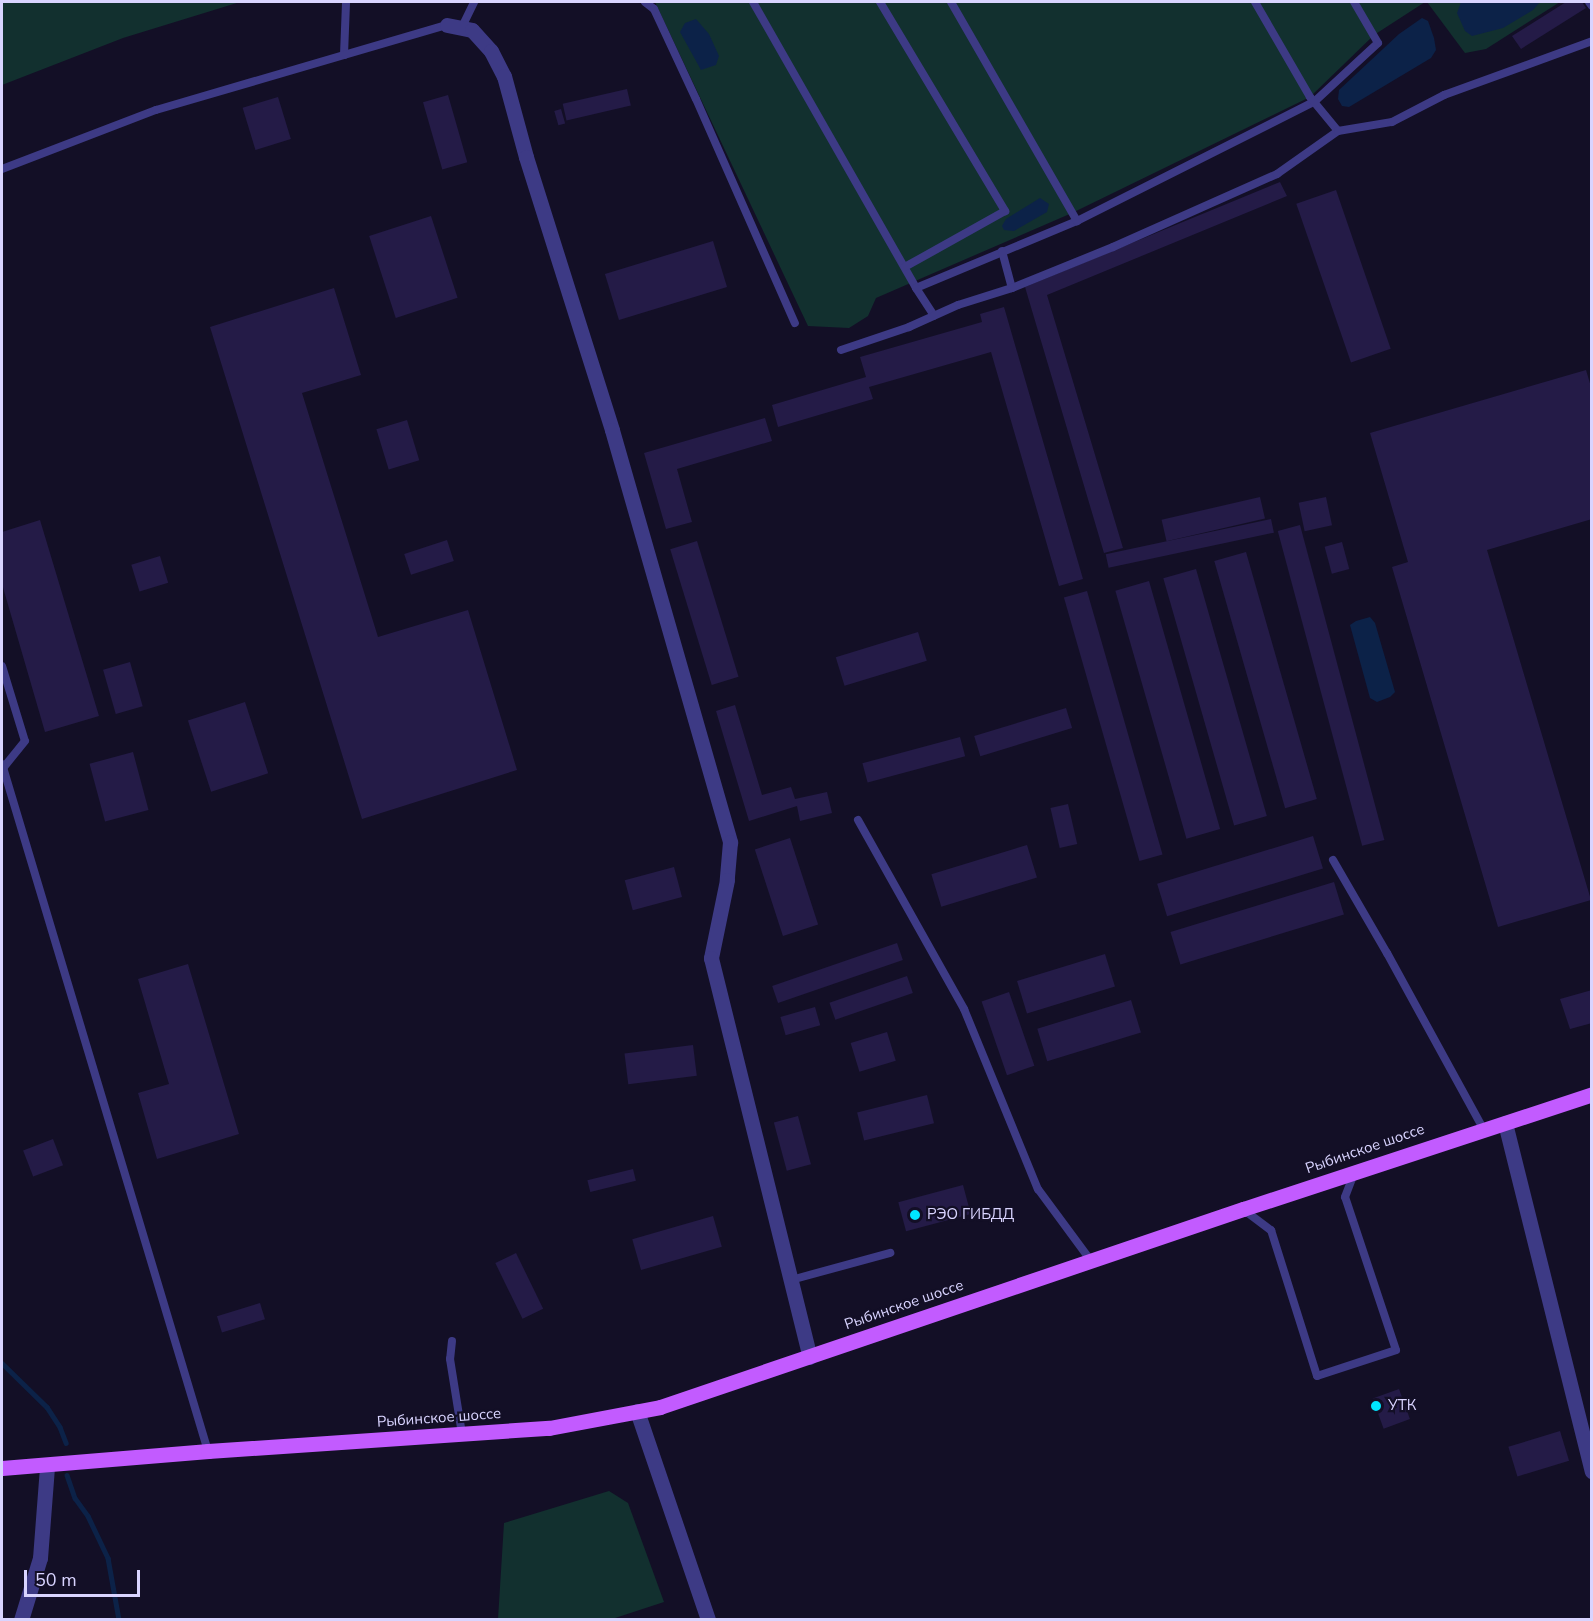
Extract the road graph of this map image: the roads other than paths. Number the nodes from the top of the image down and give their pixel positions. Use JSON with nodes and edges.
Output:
{"nodes":[{"id":1,"x":346,"y":2,"type":"edge"},
{"id":2,"x":474,"y":2,"type":"edge"},
{"id":3,"x":645,"y":2,"type":"edge"},
{"id":4,"x":753,"y":2,"type":"edge"},
{"id":5,"x":880,"y":2,"type":"edge"},
{"id":6,"x":951,"y":2,"type":"edge"},
{"id":7,"x":1255,"y":2,"type":"edge"},
{"id":8,"x":1354,"y":2,"type":"edge"},
{"id":9,"x":1589,"y":2,"type":"edge"},
{"id":10,"x":1592,"y":6,"type":"edge"},
{"id":11,"x":454,"y":26,"type":"junction"},
{"id":12,"x":1592,"y":41,"type":"edge"},
{"id":13,"x":344,"y":55,"type":"junction"},
{"id":14,"x":1314,"y":102,"type":"junction"},
{"id":15,"x":1338,"y":131,"type":"junction"},
{"id":16,"x":2,"y":169,"type":"edge"},
{"id":17,"x":1077,"y":221,"type":"junction"},
{"id":18,"x":1002,"y":251,"type":"junction"},
{"id":19,"x":905,"y":267,"type":"junction"},
{"id":20,"x":916,"y":288,"type":"junction"},
{"id":21,"x":1012,"y":288,"type":"junction"},
{"id":22,"x":934,"y":316,"type":"junction"},
{"id":23,"x":795,"y":323,"type":"dead end"},
{"id":24,"x":841,"y":350,"type":"dead end"},
{"id":25,"x":2,"y":666,"type":"edge"},
{"id":26,"x":2,"y":766,"type":"edge"},
{"id":27,"x":858,"y":819,"type":"dead end"},
{"id":28,"x":1333,"y":860,"type":"dead end"},
{"id":29,"x":1592,"y":1094,"type":"edge"},
{"id":30,"x":1505,"y":1123,"type":"junction"},
{"id":31,"x":1483,"y":1128,"type":"junction"},
{"id":32,"x":1354,"y":1172,"type":"junction"},
{"id":33,"x":1243,"y":1209,"type":"junction"},
{"id":34,"x":890,"y":1253,"type":"dead end"},
{"id":35,"x":1091,"y":1261,"type":"junction"},
{"id":36,"x":791,"y":1280,"type":"junction"},
{"id":37,"x":453,"y":1341,"type":"dead end"},
{"id":38,"x":810,"y":1357,"type":"junction"},
{"id":39,"x":637,"y":1411,"type":"junction"},
{"id":40,"x":1587,"y":1432,"type":"edge"},
{"id":41,"x":463,"y":1435,"type":"junction"},
{"id":42,"x":208,"y":1451,"type":"junction"},
{"id":43,"x":47,"y":1466,"type":"junction"},
{"id":44,"x":2,"y":1468,"type":"edge"},
{"id":45,"x":1592,"y":1471,"type":"edge"},
{"id":46,"x":21,"y":1620,"type":"edge"},
{"id":47,"x":708,"y":1620,"type":"edge"}],
"edges":[{"from":1,"to":13,"type":"lane"},
{"from":2,"to":11,"type":"lane"},
{"from":3,"to":23,"type":"lane"},
{"from":4,"to":19,"type":"lane"},
{"from":5,"to":19,"type":"lane"},
{"from":6,"to":17,"type":"lane"},
{"from":7,"to":14,"type":"lane"},
{"from":8,"to":14,"type":"lane"},
{"from":9,"to":10,"type":"lane"},
{"from":11,"to":13,"type":"lane"},
{"from":11,"to":36,"type":"street"},
{"from":12,"to":15,"type":"lane"},
{"from":13,"to":16,"type":"lane"},
{"from":14,"to":15,"type":"lane"},
{"from":14,"to":17,"type":"lane"},
{"from":15,"to":21,"type":"lane"},
{"from":17,"to":18,"type":"lane"},
{"from":18,"to":20,"type":"lane"},
{"from":18,"to":21,"type":"lane"},
{"from":19,"to":20,"type":"lane"},
{"from":20,"to":22,"type":"lane"},
{"from":21,"to":22,"type":"lane"},
{"from":22,"to":24,"type":"lane"},
{"from":25,"to":26,"type":"lane"},
{"from":26,"to":42,"type":"lane"},
{"from":27,"to":35,"type":"lane"},
{"from":28,"to":31,"type":"lane"},
{"from":29,"to":30,"type":"main road","name":"Рыбинское шоссе"},
{"from":30,"to":31,"type":"main road","name":"Рыбинское шоссе"},
{"from":30,"to":40,"type":"street"},
{"from":31,"to":32,"type":"main road","name":"Рыбинское шоссе"},
{"from":32,"to":33,"type":"main road","name":"Рыбинское шоссе"},
{"from":32,"to":33,"type":"lane"},
{"from":33,"to":35,"type":"main road","name":"Рыбинское шоссе"},
{"from":34,"to":36,"type":"lane"},
{"from":35,"to":38,"type":"main road","name":"Рыбинское шоссе"},
{"from":36,"to":38,"type":"street"},
{"from":37,"to":41,"type":"lane"},
{"from":38,"to":39,"type":"main road","name":"Рыбинское шоссе"},
{"from":39,"to":41,"type":"main road","name":"Рыбинское шоссе"},
{"from":39,"to":47,"type":"street"},
{"from":40,"to":45,"type":"street"},
{"from":41,"to":42,"type":"main road","name":"Рыбинское шоссе"},
{"from":42,"to":43,"type":"main road","name":"Рыбинское шоссе"},
{"from":43,"to":44,"type":"main road","name":"Рыбинское шоссе"},
{"from":43,"to":46,"type":"street"}]}
